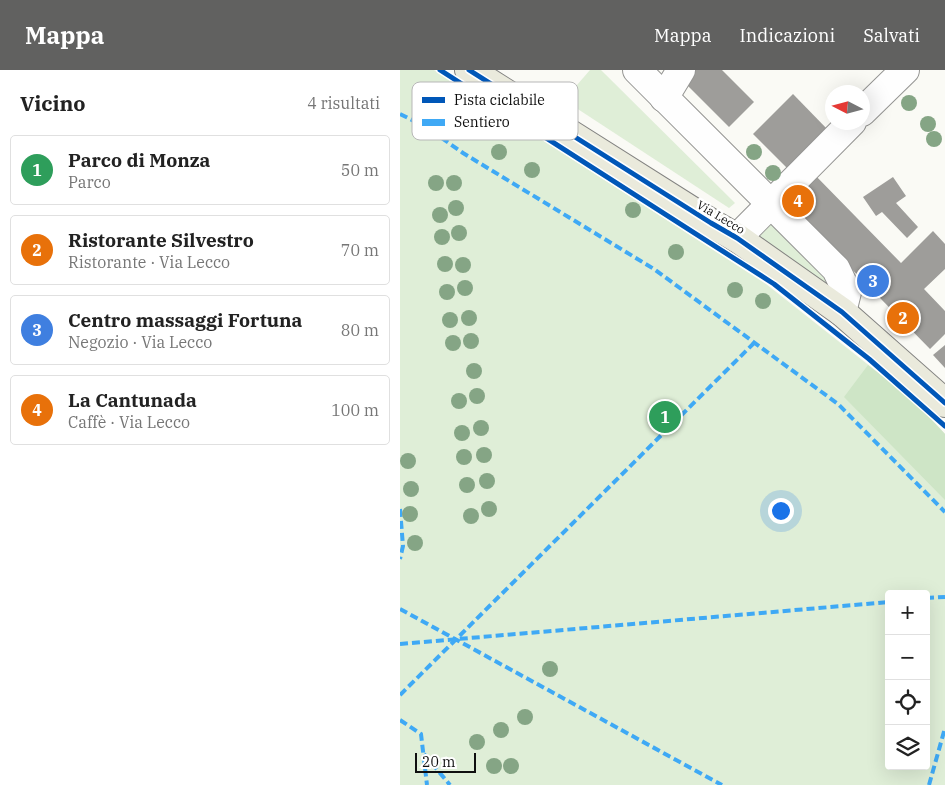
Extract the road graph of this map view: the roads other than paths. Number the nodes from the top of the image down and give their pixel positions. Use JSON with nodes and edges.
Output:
{"nodes":[{"id":1,"x":469,"y":70,"type":"edge"},
{"id":2,"x":637,"y":70,"type":"edge"},
{"id":3,"x":681,"y":70,"type":"edge"},
{"id":4,"x":905,"y":70,"type":"edge"},
{"id":5,"x":488,"y":82,"type":"edge"},
{"id":6,"x":664,"y":98,"type":"junction"},
{"id":7,"x":870,"y":104,"type":"edge"},
{"id":8,"x":844,"y":130,"type":"edge"},
{"id":9,"x":578,"y":139,"type":"edge"},
{"id":10,"x":771,"y":203,"type":"junction"},
{"id":11,"x":737,"y":238,"type":"junction"},
{"id":12,"x":842,"y":312,"type":"junction"},
{"id":13,"x":945,"y":403,"type":"edge"}],
"edges":[{"from":1,"to":5,"type":"main road","name":"Via Lecco"},
{"from":2,"to":6,"type":"street"},
{"from":3,"to":6,"type":"street"},
{"from":4,"to":7,"type":"street"},
{"from":6,"to":10,"type":"street"},
{"from":8,"to":10,"type":"street","name":"Via Lecco"},
{"from":9,"to":11,"type":"main road","name":"Via Lecco"},
{"from":10,"to":11,"type":"street","name":"Via Lecco"},
{"from":10,"to":12,"type":"street"},
{"from":11,"to":12,"type":"main road","name":"Via Lecco"},
{"from":12,"to":13,"type":"main road","name":"Via Lecco"}]}
